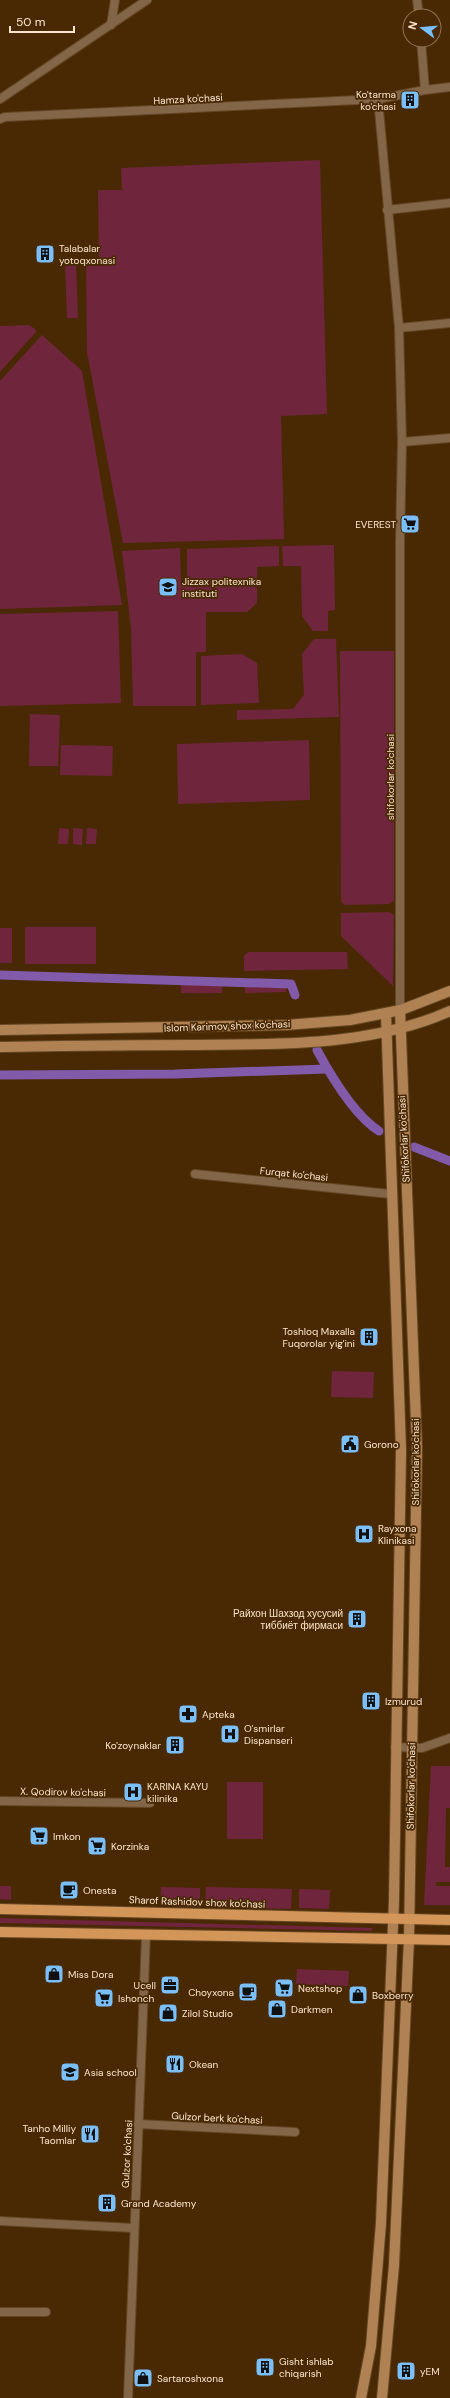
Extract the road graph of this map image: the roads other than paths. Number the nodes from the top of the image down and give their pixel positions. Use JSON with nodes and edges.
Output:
{"nodes":[{"id":1,"x":115,"y":0,"type":"edge"},
{"id":2,"x":147,"y":0,"type":"edge"},
{"id":3,"x":111,"y":25,"type":"junction"},
{"id":4,"x":422,"y":48,"type":"edge"},
{"id":5,"x":450,"y":87,"type":"edge"},
{"id":6,"x":425,"y":90,"type":"junction"},
{"id":7,"x":378,"y":99,"type":"junction"},
{"id":8,"x":0,"y":100,"type":"edge"},
{"id":9,"x":0,"y":119,"type":"edge"},
{"id":10,"x":450,"y":203,"type":"edge"},
{"id":11,"x":387,"y":210,"type":"junction"},
{"id":12,"x":450,"y":323,"type":"edge"},
{"id":13,"x":399,"y":328,"type":"junction"},
{"id":14,"x":450,"y":438,"type":"edge"},
{"id":15,"x":402,"y":442,"type":"junction"},
{"id":16,"x":450,"y":991,"type":"edge"},
{"id":17,"x":400,"y":1010,"type":"junction"},
{"id":18,"x":450,"y":1011,"type":"edge"},
{"id":19,"x":386,"y":1014,"type":"junction"},
{"id":20,"x":399,"y":1028,"type":"junction"},
{"id":21,"x":0,"y":1030,"type":"edge"},
{"id":22,"x":386,"y":1031,"type":"junction"},
{"id":23,"x":0,"y":1047,"type":"edge"},
{"id":24,"x":195,"y":1174,"type":"dead end"},
{"id":25,"x":390,"y":1194,"type":"junction"},
{"id":26,"x":450,"y":1738,"type":"edge"},
{"id":27,"x":395,"y":1747,"type":"junction"},
{"id":28,"x":411,"y":1748,"type":"junction"},
{"id":29,"x":0,"y":1801,"type":"edge"},
{"id":30,"x":150,"y":1803,"type":"dead end"},
{"id":31,"x":0,"y":1909,"type":"edge"},
{"id":32,"x":393,"y":1920,"type":"junction"},
{"id":33,"x":409,"y":1920,"type":"junction"},
{"id":34,"x":450,"y":1920,"type":"edge"},
{"id":35,"x":0,"y":1932,"type":"edge"},
{"id":36,"x":146,"y":1935,"type":"junction"},
{"id":37,"x":392,"y":1939,"type":"junction"},
{"id":38,"x":409,"y":1939,"type":"junction"},
{"id":39,"x":450,"y":1940,"type":"edge"},
{"id":40,"x":138,"y":2124,"type":"junction"},
{"id":41,"x":295,"y":2132,"type":"dead end"},
{"id":42,"x":0,"y":2221,"type":"edge"},
{"id":43,"x":133,"y":2228,"type":"junction"},
{"id":44,"x":0,"y":2312,"type":"edge"},
{"id":45,"x":46,"y":2312,"type":"dead end"},
{"id":46,"x":128,"y":2398,"type":"edge"},
{"id":47,"x":361,"y":2398,"type":"edge"},
{"id":48,"x":382,"y":2398,"type":"edge"}],
"edges":[{"from":1,"to":3,"type":"street"},
{"from":2,"to":3,"type":"street"},
{"from":3,"to":8,"type":"street"},
{"from":4,"to":6,"type":"street"},
{"from":5,"to":6,"type":"street","name":"Hamza ko'chasi"},
{"from":6,"to":7,"type":"street","name":"Hamza ko'chasi"},
{"from":7,"to":9,"type":"street","name":"Hamza ko'chasi"},
{"from":7,"to":11,"type":"street","name":"shifokorlar ko'chasi"},
{"from":10,"to":11,"type":"street"},
{"from":11,"to":13,"type":"street","name":"shifokorlar ko'chasi"},
{"from":12,"to":13,"type":"street"},
{"from":13,"to":15,"type":"street","name":"shifokorlar ko'chasi"},
{"from":14,"to":15,"type":"street"},
{"from":15,"to":17,"type":"street","name":"shifokorlar ko'chasi"},
{"from":16,"to":17,"type":"main road","name":"Islom Karimov shox ko'chasi"},
{"from":17,"to":19,"type":"main road","name":"Islom Karimov shox ko'chasi"},
{"from":17,"to":20,"type":"main road","name":"Shifokorlar ko'chasi"},
{"from":18,"to":20,"type":"main road","name":"Islom Karimov shox ko'chasi"},
{"from":19,"to":21,"type":"main road","name":"Islom Karimov shox ko'chasi"},
{"from":19,"to":22,"type":"main road","name":"Shifokorlar ko'chasi"},
{"from":20,"to":22,"type":"main road","name":"Islom Karimov shox ko'chasi"},
{"from":20,"to":28,"type":"main road","name":"Shifokorlar ko'chasi"},
{"from":22,"to":23,"type":"main road","name":"Islom Karimov shox ko'chasi"},
{"from":22,"to":25,"type":"main road","name":"Shifokorlar ko'chasi"},
{"from":24,"to":25,"type":"street","name":"Furqat ko'chasi"},
{"from":25,"to":27,"type":"main road","name":"Shifokorlar ko'chasi"},
{"from":26,"to":28,"type":"street"},
{"from":27,"to":28,"type":"street"},
{"from":27,"to":32,"type":"main road","name":"Shifokorlar ko'chasi"},
{"from":28,"to":33,"type":"main road","name":"Shifokorlar ko'chasi"},
{"from":29,"to":30,"type":"street","name":"X. Qodirov ko'chasi"},
{"from":31,"to":32,"type":"main road","name":"Sharof Rashidov shox ko'chasi"},
{"from":32,"to":33,"type":"main road","name":"Sharof Rashidov shox ko'chasi"},
{"from":32,"to":37,"type":"main road","name":"Shifokorlar ko'chasi"},
{"from":33,"to":34,"type":"main road","name":"Sharof Rashidov shox ko'chasi"},
{"from":33,"to":38,"type":"main road","name":"Shifokorlar ko'chasi"},
{"from":35,"to":36,"type":"main road"},
{"from":36,"to":37,"type":"main road"},
{"from":36,"to":40,"type":"street","name":"Gulzor ko'chasi"},
{"from":37,"to":38,"type":"main road"},
{"from":37,"to":47,"type":"main road","name":"Shifokorlar ko'chasi"},
{"from":38,"to":39,"type":"main road"},
{"from":38,"to":48,"type":"main road","name":"Shifokorlar ko'chasi"},
{"from":40,"to":41,"type":"street","name":"Gulzor berk ko'chasi"},
{"from":40,"to":43,"type":"street","name":"Gulzor ko'chasi"},
{"from":42,"to":43,"type":"street"},
{"from":43,"to":46,"type":"street","name":"Gulzor ko'chasi"},
{"from":44,"to":45,"type":"street"}]}
